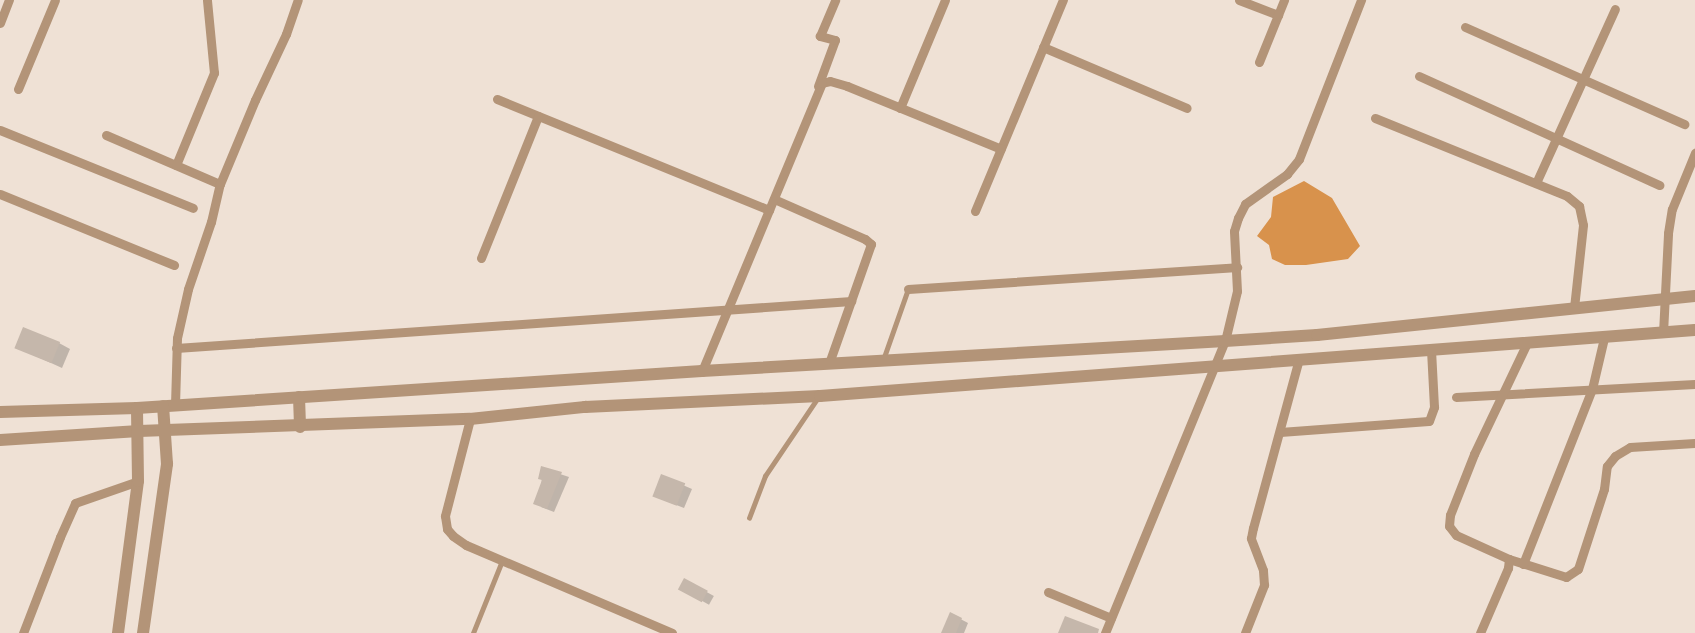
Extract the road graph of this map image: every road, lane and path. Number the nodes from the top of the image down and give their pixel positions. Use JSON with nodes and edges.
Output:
{"nodes":[{"id":1,"x":9,"y":0,"type":"edge"},
{"id":2,"x":55,"y":0,"type":"edge"},
{"id":3,"x":207,"y":0,"type":"edge"},
{"id":4,"x":298,"y":0,"type":"edge"},
{"id":5,"x":835,"y":0,"type":"edge"},
{"id":6,"x":945,"y":0,"type":"edge"},
{"id":7,"x":1063,"y":0,"type":"edge"},
{"id":8,"x":1239,"y":0,"type":"edge"},
{"id":9,"x":1284,"y":0,"type":"edge"},
{"id":10,"x":1361,"y":0,"type":"edge"},
{"id":11,"x":1615,"y":9,"type":"dead end"},
{"id":12,"x":1278,"y":15,"type":"junction"},
{"id":13,"x":0,"y":23,"type":"edge"},
{"id":14,"x":1465,"y":27,"type":"dead end"},
{"id":15,"x":1043,"y":47,"type":"junction"},
{"id":16,"x":1259,"y":62,"type":"dead end"},
{"id":17,"x":1419,"y":76,"type":"dead end"},
{"id":18,"x":1583,"y":80,"type":"junction"},
{"id":19,"x":18,"y":89,"type":"dead end"},
{"id":20,"x":815,"y":94,"type":"junction"},
{"id":21,"x":497,"y":99,"type":"dead end"},
{"id":22,"x":900,"y":108,"type":"junction"},
{"id":23,"x":1187,"y":108,"type":"dead end"},
{"id":24,"x":538,"y":116,"type":"junction"},
{"id":25,"x":1375,"y":118,"type":"dead end"},
{"id":26,"x":1684,"y":124,"type":"dead end"},
{"id":27,"x":0,"y":130,"type":"edge"},
{"id":28,"x":106,"y":135,"type":"dead end"},
{"id":29,"x":1556,"y":139,"type":"junction"},
{"id":30,"x":1001,"y":149,"type":"junction"},
{"id":31,"x":1695,"y":153,"type":"edge"},
{"id":32,"x":176,"y":165,"type":"junction"},
{"id":33,"x":1536,"y":183,"type":"junction"},
{"id":34,"x":220,"y":184,"type":"junction"},
{"id":35,"x":1659,"y":184,"type":"dead end"},
{"id":36,"x":0,"y":194,"type":"edge"},
{"id":37,"x":774,"y":199,"type":"junction"},
{"id":38,"x":193,"y":208,"type":"dead end"},
{"id":39,"x":769,"y":210,"type":"junction"},
{"id":40,"x":975,"y":211,"type":"dead end"},
{"id":41,"x":481,"y":258,"type":"dead end"},
{"id":42,"x":174,"y":265,"type":"dead end"},
{"id":43,"x":1237,"y":267,"type":"junction"},
{"id":44,"x":908,"y":289,"type":"joint"},
{"id":45,"x":1695,"y":296,"type":"edge"},
{"id":46,"x":1664,"y":299,"type":"junction"},
{"id":47,"x":851,"y":301,"type":"junction"},
{"id":48,"x":1574,"y":308,"type":"junction"},
{"id":49,"x":727,"y":311,"type":"junction"},
{"id":50,"x":1695,"y":330,"type":"edge"},
{"id":51,"x":1663,"y":333,"type":"junction"},
{"id":52,"x":1604,"y":338,"type":"junction"},
{"id":53,"x":1225,"y":341,"type":"junction"},
{"id":54,"x":1527,"y":344,"type":"junction"},
{"id":55,"x":176,"y":348,"type":"junction"},
{"id":56,"x":1431,"y":350,"type":"junction"},
{"id":57,"x":882,"y":360,"type":"junction"},
{"id":58,"x":1299,"y":360,"type":"junction"},
{"id":59,"x":829,"y":363,"type":"junction"},
{"id":60,"x":1213,"y":366,"type":"junction"},
{"id":61,"x":702,"y":371,"type":"junction"},
{"id":62,"x":1695,"y":373,"type":"edge"},
{"id":63,"x":1694,"y":385,"type":"edge"},
{"id":64,"x":1592,"y":389,"type":"junction"},
{"id":65,"x":1502,"y":393,"type":"junction"},
{"id":66,"x":820,"y":396,"type":"junction"},
{"id":67,"x":299,"y":397,"type":"junction"},
{"id":68,"x":1456,"y":398,"type":"dead end"},
{"id":69,"x":169,"y":406,"type":"junction"},
{"id":70,"x":137,"y":408,"type":"junction"},
{"id":71,"x":0,"y":412,"type":"edge"},
{"id":72,"x":470,"y":419,"type":"junction"},
{"id":73,"x":300,"y":427,"type":"junction"},
{"id":74,"x":166,"y":430,"type":"junction"},
{"id":75,"x":139,"y":431,"type":"junction"},
{"id":76,"x":1280,"y":432,"type":"junction"},
{"id":77,"x":0,"y":440,"type":"edge"},
{"id":78,"x":1695,"y":443,"type":"edge"},
{"id":79,"x":138,"y":481,"type":"junction"},
{"id":80,"x":749,"y":518,"type":"dead end"},
{"id":81,"x":1509,"y":558,"type":"junction"},
{"id":82,"x":502,"y":561,"type":"junction"},
{"id":83,"x":1523,"y":564,"type":"junction"},
{"id":84,"x":1048,"y":592,"type":"dead end"},
{"id":85,"x":1111,"y":618,"type":"junction"},
{"id":86,"x":23,"y":633,"type":"edge"},
{"id":87,"x":118,"y":633,"type":"edge"},
{"id":88,"x":143,"y":633,"type":"edge"},
{"id":89,"x":473,"y":633,"type":"edge"},
{"id":90,"x":672,"y":633,"type":"edge"},
{"id":91,"x":1105,"y":633,"type":"edge"},
{"id":92,"x":1245,"y":633,"type":"edge"},
{"id":93,"x":1480,"y":633,"type":"edge"}],
"edges":[{"from":1,"to":13,"type":"street"},
{"from":2,"to":19,"type":"street"},
{"from":3,"to":32,"type":"street"},
{"from":4,"to":34,"type":"street"},
{"from":5,"to":20,"type":"street"},
{"from":6,"to":22,"type":"street"},
{"from":7,"to":15,"type":"street"},
{"from":8,"to":12,"type":"street"},
{"from":9,"to":12,"type":"street"},
{"from":10,"to":43,"type":"street"},
{"from":11,"to":18,"type":"street"},
{"from":12,"to":16,"type":"street"},
{"from":14,"to":18,"type":"street"},
{"from":15,"to":23,"type":"street"},
{"from":15,"to":30,"type":"street"},
{"from":17,"to":29,"type":"street"},
{"from":18,"to":26,"type":"street"},
{"from":18,"to":29,"type":"street"},
{"from":20,"to":22,"type":"street"},
{"from":20,"to":37,"type":"street"},
{"from":21,"to":24,"type":"street"},
{"from":22,"to":30,"type":"street"},
{"from":24,"to":39,"type":"street"},
{"from":24,"to":41,"type":"street"},
{"from":25,"to":33,"type":"street"},
{"from":27,"to":38,"type":"street"},
{"from":28,"to":32,"type":"street"},
{"from":29,"to":33,"type":"street"},
{"from":29,"to":35,"type":"street"},
{"from":30,"to":40,"type":"street"},
{"from":31,"to":46,"type":"street"},
{"from":32,"to":34,"type":"street"},
{"from":33,"to":48,"type":"street"},
{"from":34,"to":55,"type":"street"},
{"from":36,"to":42,"type":"street"},
{"from":37,"to":39,"type":"street"},
{"from":37,"to":47,"type":"street"},
{"from":39,"to":49,"type":"street"},
{"from":43,"to":44,"type":"street"},
{"from":43,"to":53,"type":"street"},
{"from":44,"to":57,"type":"lane"},
{"from":45,"to":46,"type":"street"},
{"from":46,"to":48,"type":"street"},
{"from":46,"to":51,"type":"street"},
{"from":47,"to":49,"type":"street"},
{"from":47,"to":59,"type":"street"},
{"from":48,"to":53,"type":"street"},
{"from":49,"to":55,"type":"street"},
{"from":49,"to":61,"type":"street"},
{"from":50,"to":51,"type":"street"},
{"from":51,"to":52,"type":"street"},
{"from":52,"to":54,"type":"street"},
{"from":52,"to":64,"type":"street"},
{"from":53,"to":57,"type":"street"},
{"from":53,"to":60,"type":"street"},
{"from":54,"to":56,"type":"street"},
{"from":54,"to":65,"type":"street"},
{"from":55,"to":69,"type":"street"},
{"from":56,"to":58,"type":"street"},
{"from":56,"to":76,"type":"street"},
{"from":57,"to":59,"type":"street"},
{"from":58,"to":60,"type":"street"},
{"from":58,"to":76,"type":"street"},
{"from":59,"to":61,"type":"street"},
{"from":60,"to":66,"type":"street"},
{"from":60,"to":85,"type":"street"},
{"from":61,"to":67,"type":"street"},
{"from":62,"to":63,"type":"street"},
{"from":63,"to":64,"type":"street"},
{"from":64,"to":65,"type":"street"},
{"from":64,"to":83,"type":"street"},
{"from":65,"to":68,"type":"street"},
{"from":65,"to":81,"type":"street"},
{"from":66,"to":72,"type":"street"},
{"from":66,"to":80,"type":"lane"},
{"from":67,"to":69,"type":"street"},
{"from":67,"to":73,"type":"street"},
{"from":69,"to":70,"type":"street"},
{"from":69,"to":74,"type":"street"},
{"from":70,"to":71,"type":"street"},
{"from":70,"to":75,"type":"street"},
{"from":72,"to":73,"type":"street"},
{"from":72,"to":82,"type":"street"},
{"from":73,"to":74,"type":"street"},
{"from":74,"to":75,"type":"street"},
{"from":74,"to":88,"type":"street"},
{"from":75,"to":77,"type":"street"},
{"from":75,"to":79,"type":"street"},
{"from":76,"to":92,"type":"street"},
{"from":78,"to":83,"type":"street"},
{"from":79,"to":86,"type":"street"},
{"from":79,"to":87,"type":"street"},
{"from":81,"to":83,"type":"street"},
{"from":81,"to":93,"type":"street"},
{"from":82,"to":89,"type":"lane"},
{"from":82,"to":90,"type":"street"},
{"from":84,"to":85,"type":"street"},
{"from":85,"to":91,"type":"street"}]}
